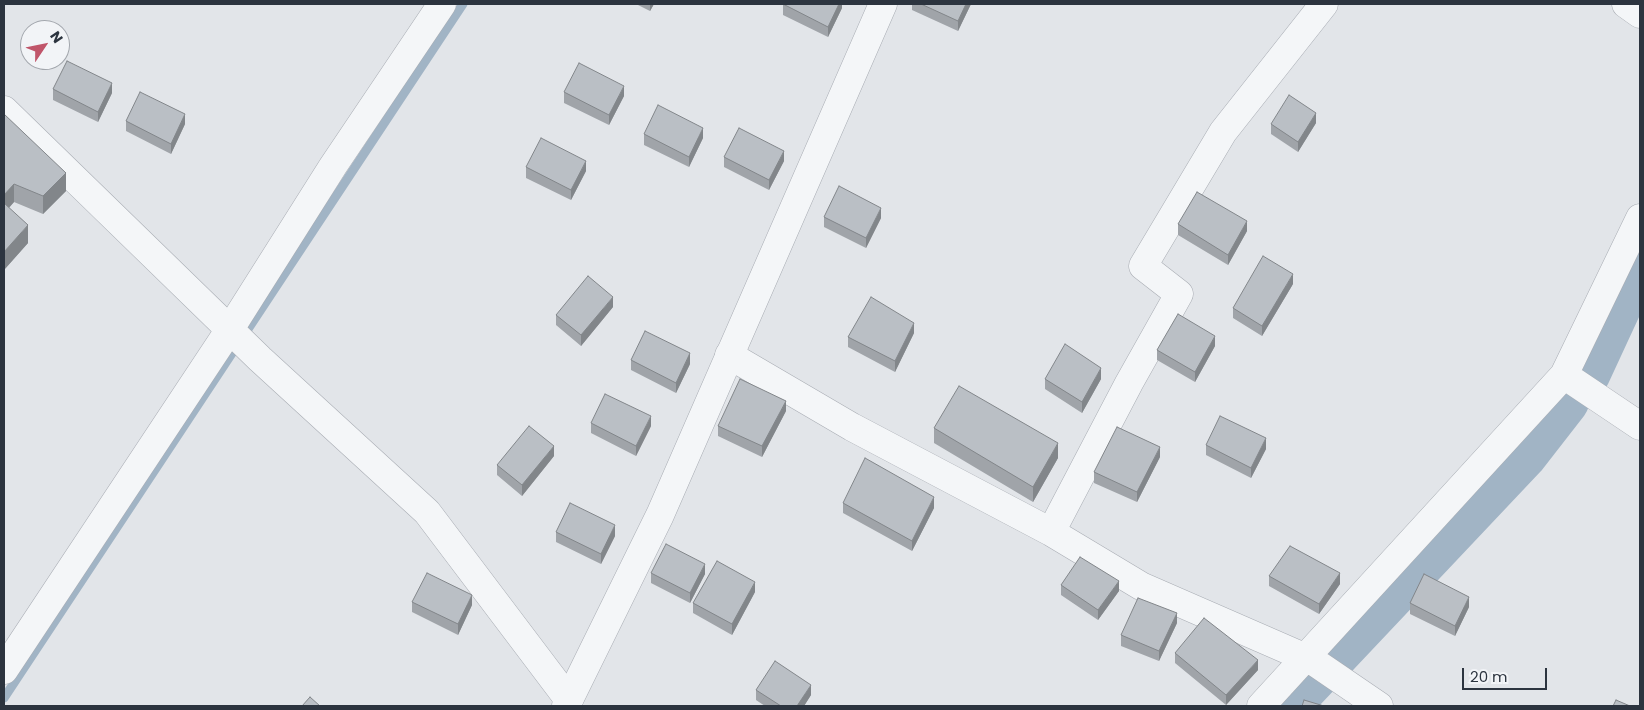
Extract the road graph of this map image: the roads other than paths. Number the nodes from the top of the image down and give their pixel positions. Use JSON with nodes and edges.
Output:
{"nodes":[{"id":1,"x":442,"y":4,"type":"edge"},
{"id":2,"x":883,"y":4,"type":"edge"},
{"id":3,"x":1324,"y":4,"type":"edge"},
{"id":4,"x":1626,"y":4,"type":"edge"},
{"id":5,"x":1640,"y":14,"type":"edge"},
{"id":6,"x":4,"y":110,"type":"edge"},
{"id":7,"x":1640,"y":218,"type":"edge"},
{"id":8,"x":230,"y":330,"type":"junction"},
{"id":9,"x":729,"y":355,"type":"junction"},
{"id":10,"x":1564,"y":376,"type":"junction"},
{"id":11,"x":1640,"y":426,"type":"edge"},
{"id":12,"x":1051,"y":532,"type":"junction"},
{"id":13,"x":1317,"y":664,"type":"junction"},
{"id":14,"x":4,"y":670,"type":"edge"},
{"id":15,"x":568,"y":703,"type":"edge"},
{"id":16,"x":1261,"y":706,"type":"edge"},
{"id":17,"x":1378,"y":706,"type":"edge"}],
"edges":[{"from":1,"to":8,"type":"street"},
{"from":2,"to":9,"type":"street"},
{"from":3,"to":12,"type":"street"},
{"from":4,"to":5,"type":"street"},
{"from":6,"to":8,"type":"street"},
{"from":7,"to":10,"type":"street"},
{"from":8,"to":14,"type":"street"},
{"from":8,"to":15,"type":"street"},
{"from":9,"to":12,"type":"street"},
{"from":9,"to":15,"type":"street"},
{"from":10,"to":11,"type":"street"},
{"from":10,"to":13,"type":"street"},
{"from":12,"to":13,"type":"street"},
{"from":13,"to":16,"type":"street"},
{"from":13,"to":17,"type":"street"}]}
